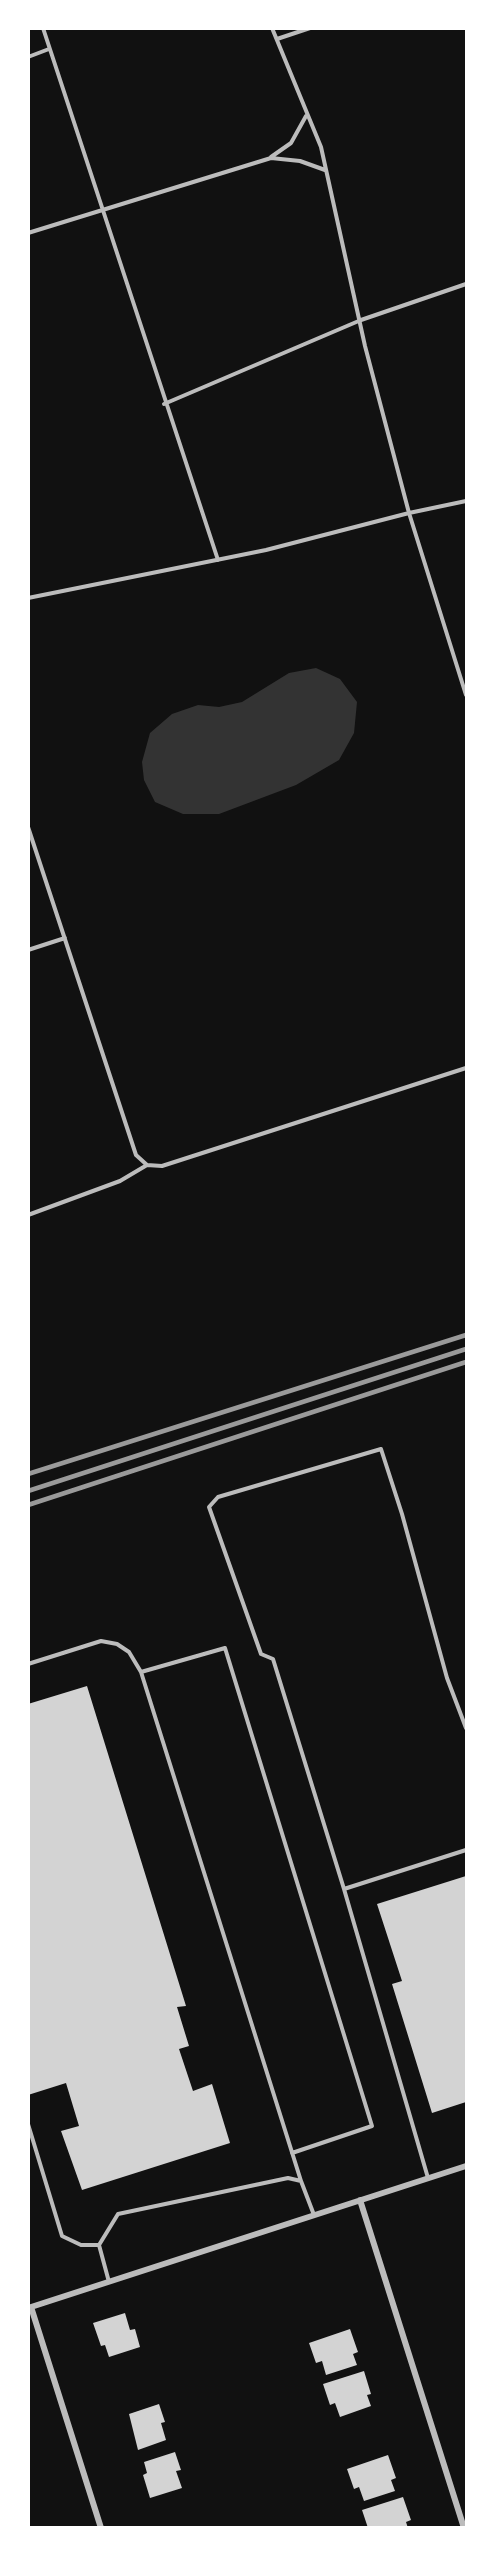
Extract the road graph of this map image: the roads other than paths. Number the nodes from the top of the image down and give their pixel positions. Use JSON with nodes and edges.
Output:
{"nodes":[{"id":1,"x":43,"y":28,"type":"edge"},
{"id":2,"x":272,"y":28,"type":"edge"},
{"id":3,"x":310,"y":28,"type":"edge"},
{"id":4,"x":277,"y":39,"type":"junction"},
{"id":5,"x":49,"y":49,"type":"junction"},
{"id":6,"x":28,"y":57,"type":"edge"},
{"id":7,"x":306,"y":115,"type":"junction"},
{"id":8,"x":271,"y":158,"type":"junction"},
{"id":9,"x":326,"y":170,"type":"junction"},
{"id":10,"x":101,"y":210,"type":"junction"},
{"id":11,"x":28,"y":233,"type":"edge"},
{"id":12,"x":466,"y":284,"type":"edge"},
{"id":13,"x":361,"y":320,"type":"junction"},
{"id":14,"x":164,"y":404,"type":"junction"},
{"id":15,"x":466,"y":501,"type":"edge"},
{"id":16,"x":409,"y":513,"type":"junction"},
{"id":17,"x":218,"y":560,"type":"junction"},
{"id":18,"x":28,"y":598,"type":"edge"},
{"id":19,"x":466,"y":695,"type":"edge"},
{"id":20,"x":28,"y":827,"type":"edge"},
{"id":21,"x":65,"y":938,"type":"junction"},
{"id":22,"x":28,"y":950,"type":"edge"},
{"id":23,"x":466,"y":1068,"type":"edge"},
{"id":24,"x":147,"y":1165,"type":"junction"},
{"id":25,"x":28,"y":1215,"type":"edge"},
{"id":26,"x":28,"y":1664,"type":"edge"},
{"id":27,"x":141,"y":1672,"type":"junction"},
{"id":28,"x":466,"y":1728,"type":"edge"},
{"id":29,"x":466,"y":1850,"type":"edge"},
{"id":30,"x":344,"y":1889,"type":"junction"},
{"id":31,"x":28,"y":2124,"type":"edge"},
{"id":32,"x":292,"y":2153,"type":"junction"},
{"id":33,"x":466,"y":2166,"type":"edge"},
{"id":34,"x":429,"y":2178,"type":"junction"},
{"id":35,"x":301,"y":2181,"type":"junction"},
{"id":36,"x":360,"y":2200,"type":"junction"},
{"id":37,"x":314,"y":2215,"type":"junction"},
{"id":38,"x":99,"y":2245,"type":"junction"},
{"id":39,"x":109,"y":2282,"type":"junction"},
{"id":40,"x":30,"y":2308,"type":"edge"},
{"id":41,"x":101,"y":2528,"type":"edge"},
{"id":42,"x":464,"y":2528,"type":"edge"}],
"edges":[{"from":1,"to":5,"type":"lane"},
{"from":2,"to":4,"type":"lane"},
{"from":3,"to":4,"type":"lane"},
{"from":4,"to":7,"type":"lane"},
{"from":5,"to":6,"type":"lane"},
{"from":5,"to":10,"type":"lane"},
{"from":7,"to":8,"type":"lane"},
{"from":7,"to":9,"type":"lane"},
{"from":8,"to":9,"type":"lane"},
{"from":8,"to":10,"type":"lane"},
{"from":9,"to":13,"type":"lane"},
{"from":10,"to":11,"type":"lane"},
{"from":10,"to":14,"type":"lane"},
{"from":12,"to":13,"type":"lane"},
{"from":13,"to":14,"type":"lane"},
{"from":13,"to":16,"type":"lane"},
{"from":14,"to":17,"type":"lane"},
{"from":15,"to":16,"type":"lane"},
{"from":16,"to":17,"type":"lane"},
{"from":16,"to":19,"type":"lane"},
{"from":17,"to":18,"type":"lane"},
{"from":20,"to":21,"type":"lane"},
{"from":21,"to":22,"type":"lane"},
{"from":21,"to":24,"type":"lane"},
{"from":23,"to":24,"type":"lane"},
{"from":24,"to":25,"type":"lane"},
{"from":26,"to":27,"type":"lane"},
{"from":27,"to":32,"type":"lane"},
{"from":27,"to":32,"type":"lane"},
{"from":28,"to":30,"type":"lane"},
{"from":29,"to":30,"type":"lane"},
{"from":30,"to":34,"type":"lane"},
{"from":31,"to":38,"type":"lane"},
{"from":32,"to":35,"type":"lane"},
{"from":33,"to":34,"type":"street"},
{"from":34,"to":36,"type":"street"},
{"from":35,"to":37,"type":"lane"},
{"from":35,"to":38,"type":"lane"},
{"from":36,"to":37,"type":"street"},
{"from":36,"to":42,"type":"street"},
{"from":37,"to":39,"type":"street"},
{"from":38,"to":39,"type":"lane"},
{"from":39,"to":40,"type":"street"},
{"from":40,"to":41,"type":"street"}]}
